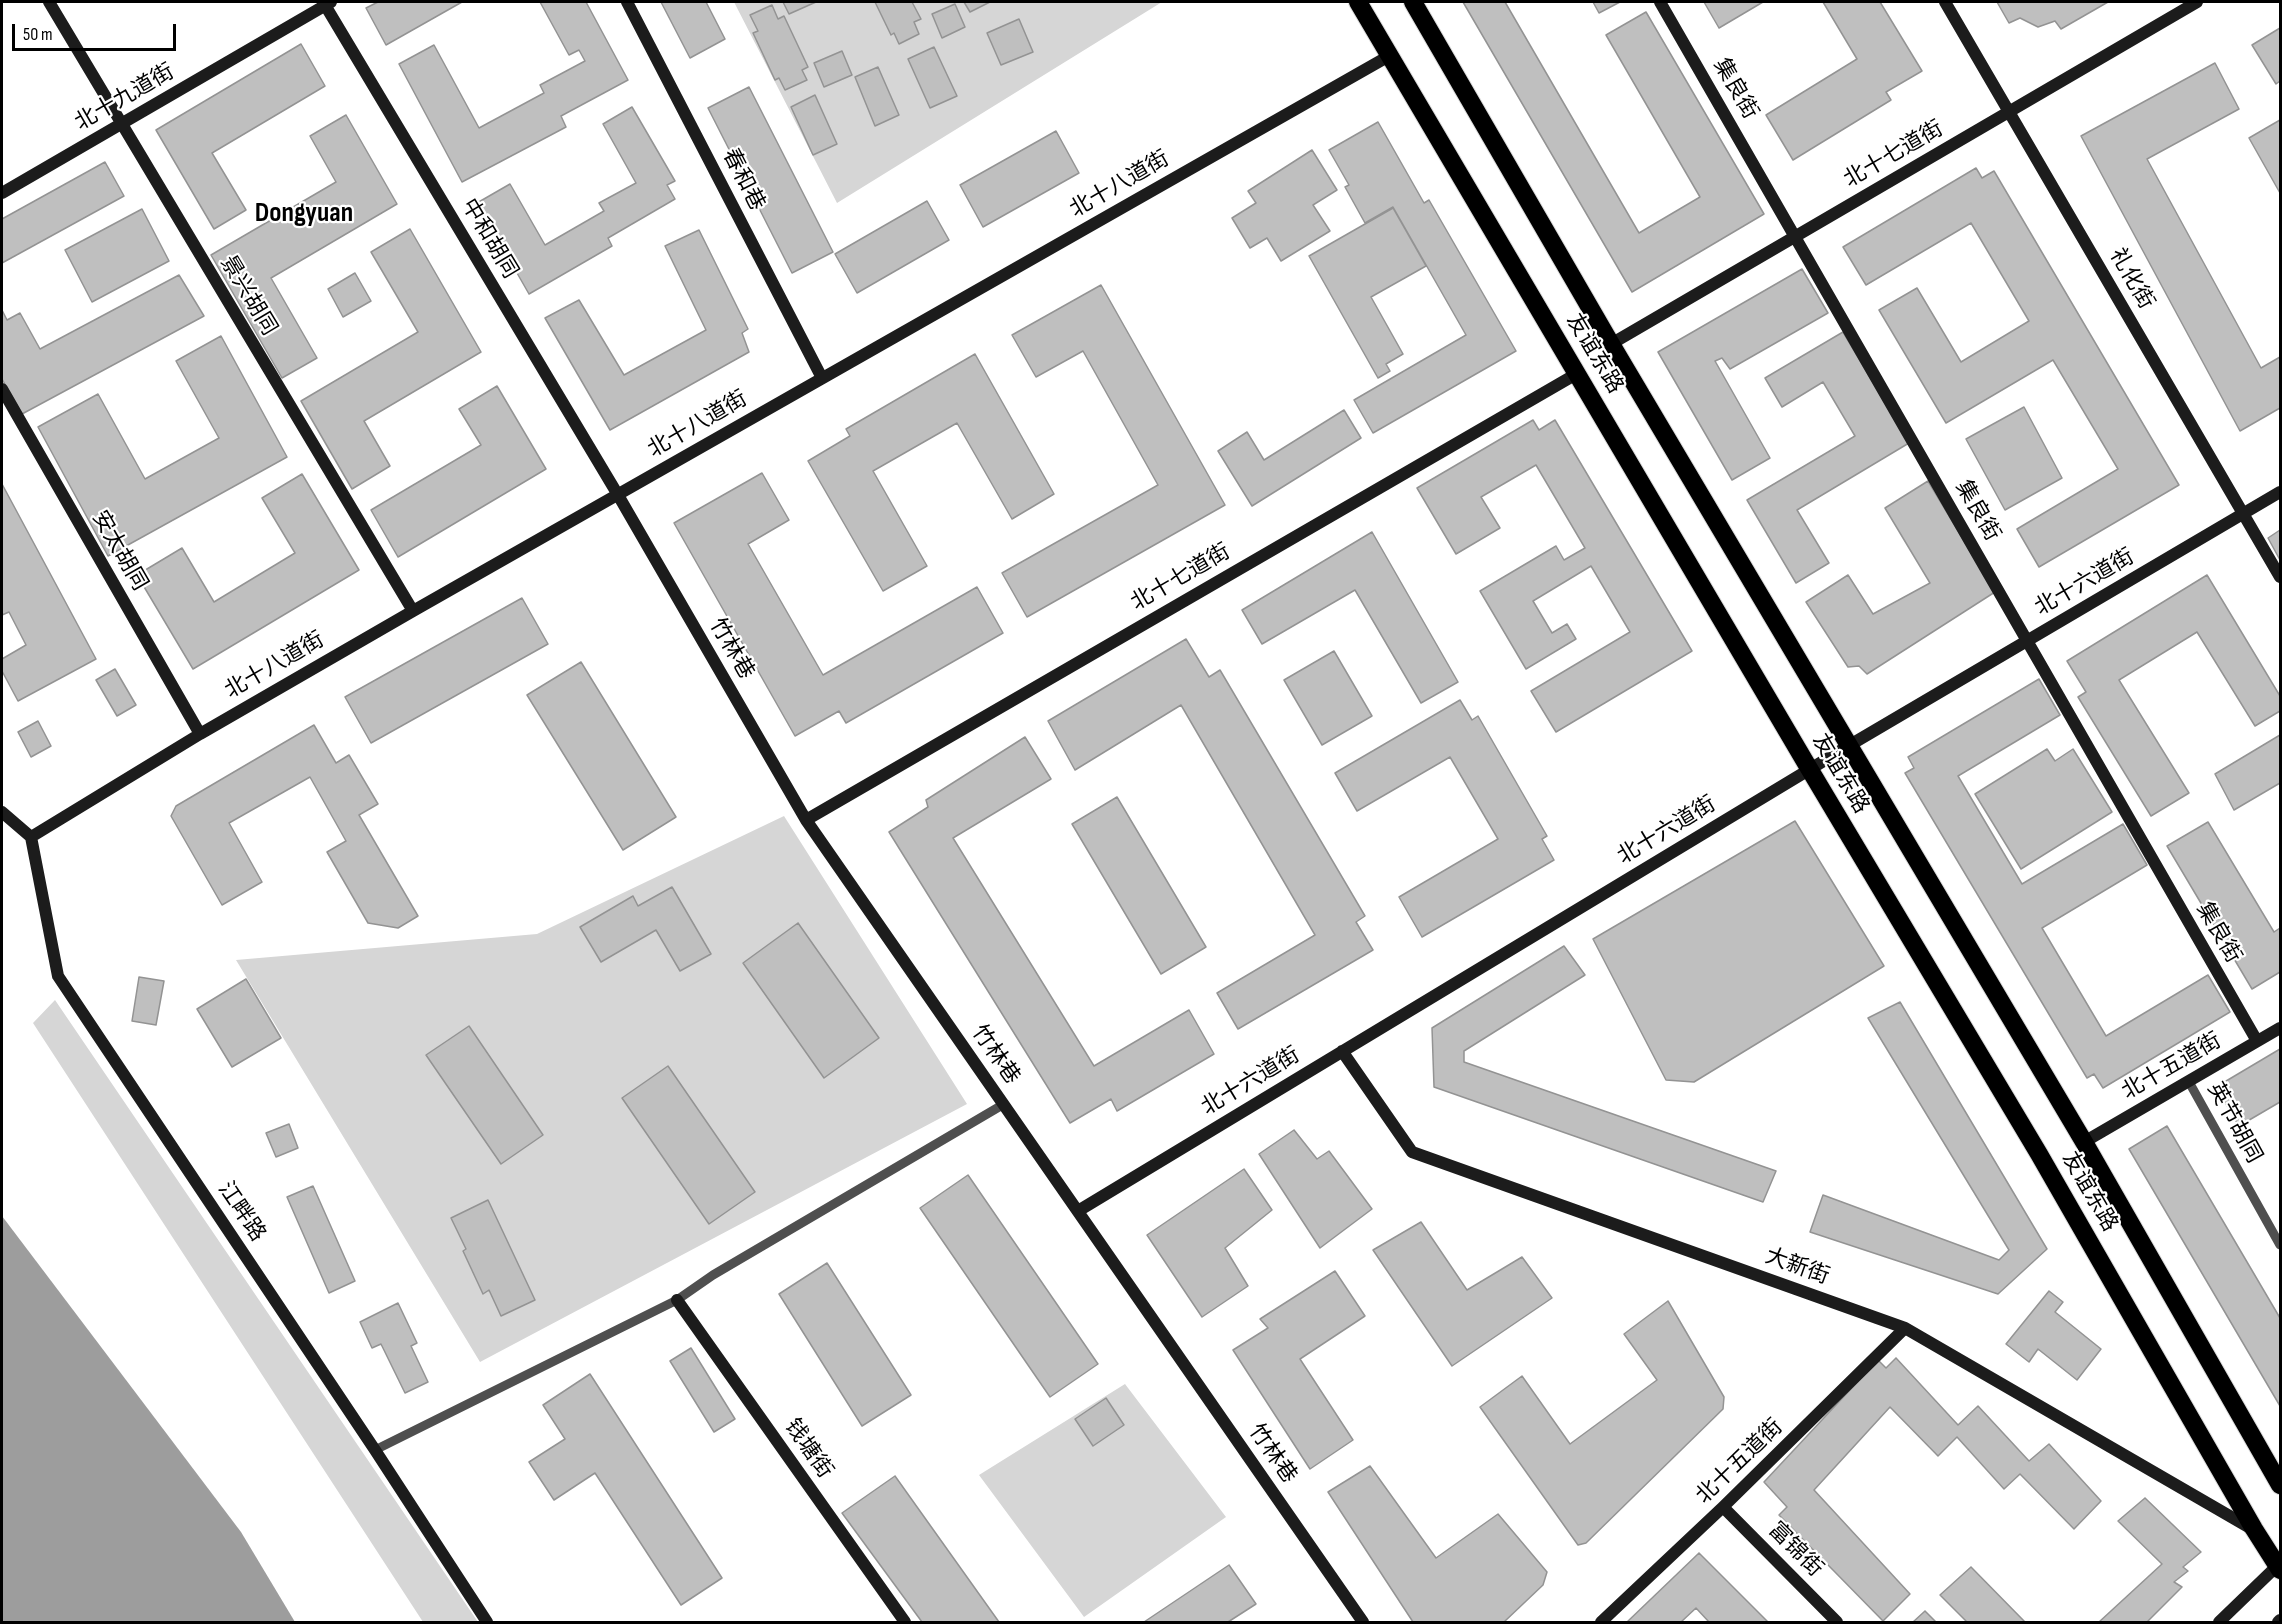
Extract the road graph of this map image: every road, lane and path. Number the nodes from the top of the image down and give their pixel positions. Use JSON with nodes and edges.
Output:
{"nodes":[{"id":1,"x":49,"y":2,"type":"edge"},
{"id":2,"x":627,"y":2,"type":"edge"},
{"id":3,"x":1358,"y":2,"type":"edge"},
{"id":4,"x":1413,"y":2,"type":"edge"},
{"id":5,"x":1660,"y":2,"type":"edge"},
{"id":6,"x":1945,"y":2,"type":"edge"},
{"id":7,"x":2197,"y":2,"type":"edge"},
{"id":8,"x":328,"y":3,"type":"edge"},
{"id":9,"x":1389,"y":56,"type":"junction"},
{"id":10,"x":2009,"y":112,"type":"junction"},
{"id":11,"x":121,"y":125,"type":"junction"},
{"id":12,"x":2,"y":193,"type":"edge"},
{"id":13,"x":1795,"y":237,"type":"junction"},
{"id":14,"x":1611,"y":344,"type":"junction"},
{"id":15,"x":1578,"y":373,"type":"junction"},
{"id":16,"x":822,"y":378,"type":"junction"},
{"id":17,"x":2,"y":389,"type":"edge"},
{"id":18,"x":2280,"y":492,"type":"edge"},
{"id":19,"x":618,"y":495,"type":"junction"},
{"id":20,"x":2244,"y":514,"type":"junction"},
{"id":21,"x":2280,"y":577,"type":"edge"},
{"id":22,"x":412,"y":611,"type":"junction"},
{"id":23,"x":2027,"y":641,"type":"junction"},
{"id":24,"x":200,"y":734,"type":"junction"},
{"id":25,"x":1850,"y":745,"type":"junction"},
{"id":26,"x":1810,"y":770,"type":"junction"},
{"id":27,"x":2,"y":812,"type":"edge"},
{"id":28,"x":806,"y":820,"type":"junction"},
{"id":29,"x":31,"y":837,"type":"junction"},
{"id":30,"x":2280,"y":1028,"type":"edge"},
{"id":31,"x":2257,"y":1041,"type":"junction"},
{"id":32,"x":1342,"y":1051,"type":"junction"},
{"id":33,"x":2189,"y":1082,"type":"junction"},
{"id":34,"x":1004,"y":1104,"type":"junction"},
{"id":35,"x":2084,"y":1143,"type":"junction"},
{"id":36,"x":1078,"y":1211,"type":"junction"},
{"id":37,"x":2280,"y":1245,"type":"edge"},
{"id":38,"x":676,"y":1300,"type":"junction"},
{"id":39,"x":1905,"y":1328,"type":"junction"},
{"id":40,"x":375,"y":1450,"type":"junction"},
{"id":41,"x":2280,"y":1485,"type":"edge"},
{"id":42,"x":1724,"y":1507,"type":"junction"},
{"id":43,"x":2254,"y":1529,"type":"junction"},
{"id":44,"x":2279,"y":1568,"type":"edge"},
{"id":45,"x":487,"y":1623,"type":"edge"},
{"id":46,"x":905,"y":1623,"type":"edge"},
{"id":47,"x":1363,"y":1623,"type":"edge"},
{"id":48,"x":1601,"y":1623,"type":"edge"},
{"id":49,"x":1837,"y":1623,"type":"edge"},
{"id":50,"x":2219,"y":1623,"type":"edge"}],
"edges":[{"from":1,"to":11,"type":"street","name":"景兴胡同"},
{"from":2,"to":16,"type":"street","name":"春和巷"},
{"from":3,"to":9,"type":"highway","name":"友谊东路"},
{"from":4,"to":14,"type":"highway","name":"友谊东路"},
{"from":5,"to":13,"type":"street","name":"集良街"},
{"from":6,"to":10,"type":"street","name":"礼化街"},
{"from":7,"to":10,"type":"street","name":"北十七道街"},
{"from":8,"to":11,"type":"street","name":"北十九道街"},
{"from":8,"to":19,"type":"street","name":"中和胡同"},
{"from":9,"to":15,"type":"highway","name":"友谊东路"},
{"from":9,"to":16,"type":"street","name":"北十八道街"},
{"from":10,"to":13,"type":"street","name":"北十七道街"},
{"from":10,"to":20,"type":"street","name":"礼化街"},
{"from":11,"to":12,"type":"street","name":"北十九道街"},
{"from":11,"to":22,"type":"street","name":"景兴胡同"},
{"from":13,"to":14,"type":"street","name":"北十七道街"},
{"from":13,"to":23,"type":"street","name":"集良街"},
{"from":14,"to":25,"type":"highway","name":"友谊东路"},
{"from":15,"to":26,"type":"highway","name":"友谊东路"},
{"from":15,"to":28,"type":"street","name":"北十七道街"},
{"from":16,"to":19,"type":"street","name":"北十八道街"},
{"from":17,"to":24,"type":"street","name":"安太胡同"},
{"from":18,"to":20,"type":"street","name":"北十六道街"},
{"from":19,"to":22,"type":"street","name":"北十八道街"},
{"from":19,"to":28,"type":"street","name":"竹林巷"},
{"from":20,"to":21,"type":"street","name":"礼化街"},
{"from":20,"to":23,"type":"street","name":"北十六道街"},
{"from":22,"to":24,"type":"street","name":"北十八道街"},
{"from":23,"to":25,"type":"street","name":"北十六道街"},
{"from":23,"to":31,"type":"street","name":"集良街"},
{"from":24,"to":29,"type":"street","name":"北十八道街"},
{"from":25,"to":26,"type":"street","name":"北十六道街"},
{"from":25,"to":35,"type":"highway","name":"友谊东路"},
{"from":26,"to":32,"type":"street","name":"北十六道街"},
{"from":26,"to":43,"type":"highway","name":"友谊东路"},
{"from":27,"to":29,"type":"street"},
{"from":28,"to":34,"type":"street","name":"竹林巷"},
{"from":29,"to":40,"type":"street","name":"江畔路"},
{"from":30,"to":31,"type":"street","name":"北十五道街"},
{"from":31,"to":33,"type":"street","name":"北十五道街"},
{"from":32,"to":36,"type":"street","name":"北十六道街"},
{"from":32,"to":39,"type":"street","name":"大新街"},
{"from":33,"to":35,"type":"street","name":"北十五道街"},
{"from":33,"to":37,"type":"lane","name":"英节胡同"},
{"from":34,"to":36,"type":"street","name":"竹林巷"},
{"from":34,"to":38,"type":"lane"},
{"from":35,"to":41,"type":"highway","name":"友谊东路"},
{"from":36,"to":47,"type":"street","name":"竹林巷"},
{"from":38,"to":40,"type":"lane"},
{"from":38,"to":46,"type":"street","name":"钱塘街"},
{"from":39,"to":42,"type":"street","name":"北十五道街"},
{"from":39,"to":43,"type":"street","name":"大新街"},
{"from":40,"to":45,"type":"street","name":"江畔路"},
{"from":42,"to":48,"type":"street","name":"北十五道街"},
{"from":42,"to":49,"type":"street","name":"富锦街"},
{"from":43,"to":44,"type":"highway","name":"友谊东路"},
{"from":44,"to":50,"type":"street"}]}
